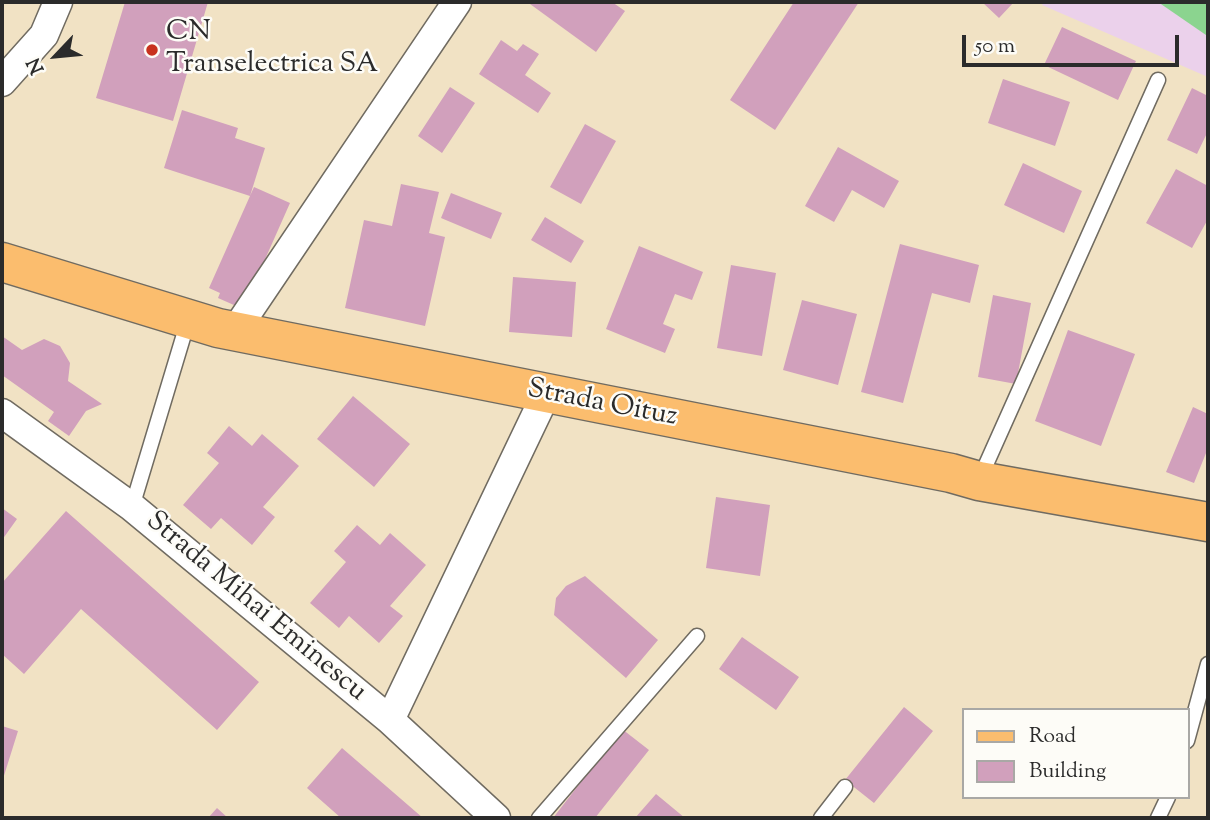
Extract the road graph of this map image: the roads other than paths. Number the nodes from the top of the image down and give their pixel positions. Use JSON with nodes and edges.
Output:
{"nodes":[{"id":1,"x":58,"y":2,"type":"edge"},
{"id":2,"x":457,"y":2,"type":"edge"},
{"id":3,"x":1158,"y":80,"type":"dead end"},
{"id":4,"x":2,"y":82,"type":"edge"},
{"id":5,"x":2,"y":262,"type":"edge"},
{"id":6,"x":188,"y":321,"type":"junction"},
{"id":7,"x":235,"y":331,"type":"junction"},
{"id":8,"x":547,"y":394,"type":"junction"},
{"id":9,"x":2,"y":413,"type":"edge"},
{"id":10,"x":979,"y":481,"type":"junction"},
{"id":11,"x":132,"y":507,"type":"junction"},
{"id":12,"x":1208,"y":522,"type":"edge"},
{"id":13,"x":697,"y":636,"type":"dead end"},
{"id":14,"x":1208,"y":664,"type":"edge"},
{"id":15,"x":390,"y":720,"type":"junction"},
{"id":16,"x":1189,"y":734,"type":"edge"},
{"id":17,"x":845,"y":787,"type":"dead end"},
{"id":18,"x":1167,"y":799,"type":"edge"},
{"id":19,"x":496,"y":818,"type":"edge"},
{"id":20,"x":539,"y":818,"type":"edge"},
{"id":21,"x":821,"y":818,"type":"edge"},
{"id":22,"x":1158,"y":818,"type":"edge"}],
"edges":[{"from":1,"to":4,"type":"street"},
{"from":2,"to":7,"type":"street"},
{"from":3,"to":10,"type":"lane"},
{"from":5,"to":6,"type":"main road","name":"Strada Oituz"},
{"from":6,"to":7,"type":"main road","name":"Strada Oituz"},
{"from":6,"to":11,"type":"lane"},
{"from":7,"to":8,"type":"main road","name":"Strada Oituz"},
{"from":8,"to":10,"type":"main road","name":"Strada Oituz"},
{"from":8,"to":15,"type":"street"},
{"from":9,"to":11,"type":"street","name":"Strada Mihai Eminescu"},
{"from":10,"to":12,"type":"main road","name":"Strada Oituz"},
{"from":11,"to":15,"type":"street","name":"Strada Mihai Eminescu"},
{"from":13,"to":20,"type":"lane"},
{"from":14,"to":16,"type":"lane"},
{"from":15,"to":19,"type":"street","name":"Strada Mihai Eminescu"},
{"from":17,"to":21,"type":"lane"},
{"from":18,"to":22,"type":"lane"}]}
